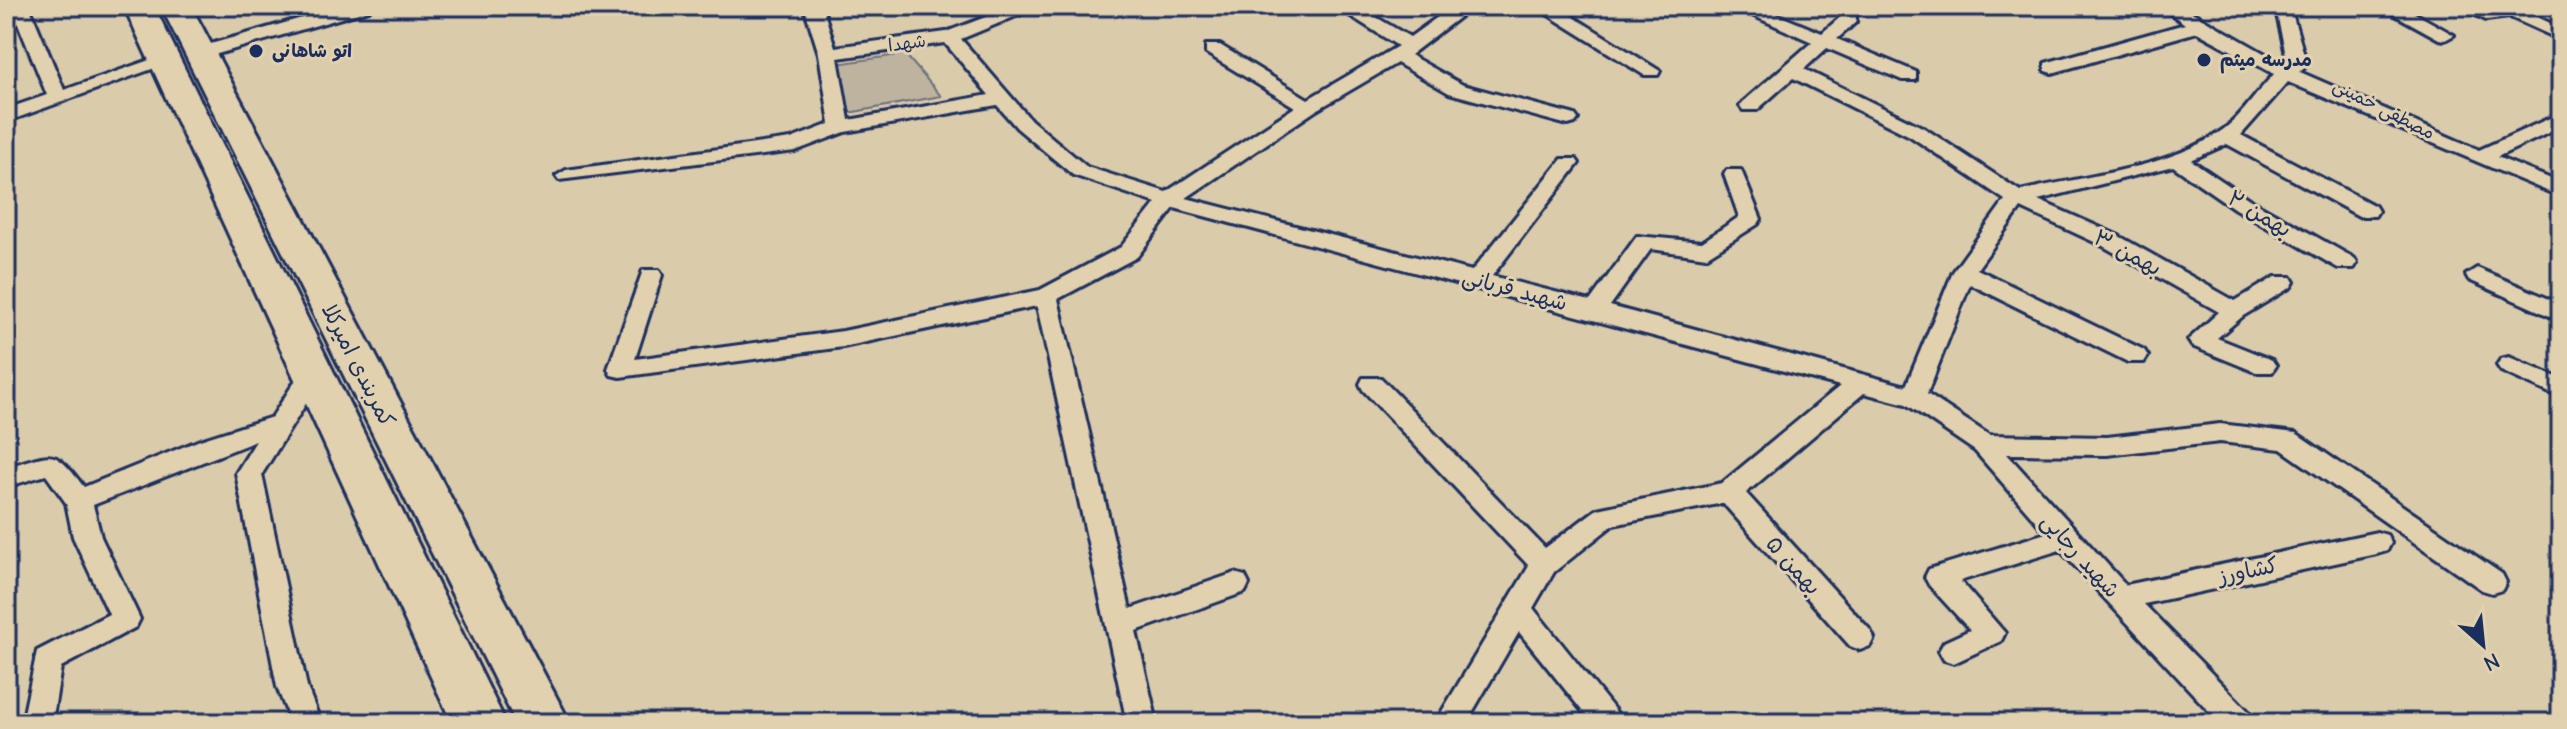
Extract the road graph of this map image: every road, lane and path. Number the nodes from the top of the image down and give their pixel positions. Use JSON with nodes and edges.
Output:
{"nodes":[{"id":1,"x":20,"y":6,"type":"edge"},
{"id":2,"x":139,"y":6,"type":"edge"},
{"id":3,"x":176,"y":6,"type":"edge"},
{"id":4,"x":363,"y":6,"type":"edge"},
{"id":5,"x":813,"y":6,"type":"edge"},
{"id":6,"x":1031,"y":6,"type":"edge"},
{"id":7,"x":1344,"y":6,"type":"edge"},
{"id":8,"x":1465,"y":6,"type":"edge"},
{"id":9,"x":1543,"y":6,"type":"edge"},
{"id":10,"x":1741,"y":6,"type":"edge"},
{"id":11,"x":2169,"y":6,"type":"edge"},
{"id":12,"x":2318,"y":6,"type":"edge"},
{"id":13,"x":2388,"y":6,"type":"edge"},
{"id":14,"x":2466,"y":6,"type":"edge"},
{"id":15,"x":1850,"y":18,"type":"dead end"},
{"id":16,"x":2198,"y":26,"type":"junction"},
{"id":17,"x":2445,"y":35,"type":"dead end"},
{"id":18,"x":2561,"y":35,"type":"edge"},
{"id":19,"x":950,"y":37,"type":"junction"},
{"id":20,"x":1824,"y":41,"type":"junction"},
{"id":21,"x":1213,"y":49,"type":"dead end"},
{"id":22,"x":1404,"y":50,"type":"junction"},
{"id":23,"x":828,"y":54,"type":"junction"},
{"id":24,"x":182,"y":57,"type":"junction"},
{"id":25,"x":2052,"y":67,"type":"dead end"},
{"id":26,"x":2291,"y":69,"type":"junction"},
{"id":27,"x":1792,"y":70,"type":"junction"},
{"id":28,"x":1651,"y":71,"type":"dead end"},
{"id":29,"x":1909,"y":76,"type":"dead end"},
{"id":30,"x":57,"y":96,"type":"junction"},
{"id":31,"x":1003,"y":98,"type":"junction"},
{"id":32,"x":1750,"y":106,"type":"dead end"},
{"id":33,"x":1308,"y":107,"type":"junction"},
{"id":34,"x":6,"y":116,"type":"edge"},
{"id":35,"x":1568,"y":119,"type":"dead end"},
{"id":36,"x":2561,"y":119,"type":"edge"},
{"id":37,"x":840,"y":127,"type":"junction"},
{"id":38,"x":2227,"y":136,"type":"junction"},
{"id":39,"x":2481,"y":157,"type":"junction"},
{"id":40,"x":2176,"y":159,"type":"junction"},
{"id":41,"x":1569,"y":163,"type":"dead end"},
{"id":42,"x":1734,"y":174,"type":"dead end"},
{"id":43,"x":566,"y":176,"type":"dead end"},
{"id":44,"x":2561,"y":191,"type":"edge"},
{"id":45,"x":2017,"y":198,"type":"junction"},
{"id":46,"x":1169,"y":200,"type":"junction"},
{"id":47,"x":2367,"y":211,"type":"dead end"},
{"id":48,"x":2346,"y":263,"type":"dead end"},
{"id":49,"x":1964,"y":272,"type":"junction"},
{"id":50,"x":651,"y":275,"type":"dead end"},
{"id":51,"x":2477,"y":275,"type":"dead end"},
{"id":52,"x":1478,"y":279,"type":"junction"},
{"id":53,"x":2283,"y":282,"type":"dead end"},
{"id":54,"x":1046,"y":296,"type":"junction"},
{"id":55,"x":1595,"y":310,"type":"junction"},
{"id":56,"x":2235,"y":311,"type":"junction"},
{"id":57,"x":2561,"y":313,"type":"edge"},
{"id":58,"x":2136,"y":356,"type":"dead end"},
{"id":59,"x":2509,"y":365,"type":"dead end"},
{"id":60,"x":2264,"y":366,"type":"dead end"},
{"id":61,"x":313,"y":373,"type":"junction"},
{"id":62,"x":1860,"y":383,"type":"junction"},
{"id":63,"x":1372,"y":384,"type":"dead end"},
{"id":64,"x":2561,"y":389,"type":"edge"},
{"id":65,"x":1914,"y":397,"type":"junction"},
{"id":66,"x":280,"y":424,"type":"junction"},
{"id":67,"x":1984,"y":444,"type":"junction"},
{"id":68,"x":6,"y":477,"type":"edge"},
{"id":69,"x":1729,"y":492,"type":"junction"},
{"id":70,"x":79,"y":500,"type":"junction"},
{"id":71,"x":2065,"y":538,"type":"junction"},
{"id":72,"x":2377,"y":543,"type":"dead end"},
{"id":73,"x":1544,"y":564,"type":"junction"},
{"id":74,"x":2492,"y":582,"type":"dead end"},
{"id":75,"x":1235,"y":584,"type":"dead end"},
{"id":76,"x":2120,"y":598,"type":"junction"},
{"id":77,"x":1517,"y":610,"type":"junction"},
{"id":78,"x":1121,"y":624,"type":"junction"},
{"id":79,"x":1860,"y":638,"type":"dead end"},
{"id":80,"x":1954,"y":651,"type":"dead end"},
{"id":81,"x":37,"y":723,"type":"edge"},
{"id":82,"x":306,"y":723,"type":"edge"},
{"id":83,"x":479,"y":723,"type":"edge"},
{"id":84,"x":543,"y":723,"type":"edge"},
{"id":85,"x":1142,"y":723,"type":"edge"},
{"id":86,"x":1450,"y":723,"type":"edge"},
{"id":87,"x":1610,"y":723,"type":"edge"},
{"id":88,"x":2240,"y":723,"type":"edge"}],
"edges":[{"from":1,"to":30,"type":"street"},
{"from":2,"to":24,"type":"highway","name":"کمربندی امیرکلا"},
{"from":3,"to":24,"type":"highway","name":"کمربندی امیرکلا"},
{"from":4,"to":24,"type":"street"},
{"from":5,"to":23,"type":"street"},
{"from":6,"to":19,"type":"street","name":"شهدا"},
{"from":7,"to":22,"type":"street"},
{"from":8,"to":22,"type":"street"},
{"from":9,"to":28,"type":"street"},
{"from":10,"to":20,"type":"street"},
{"from":11,"to":16,"type":"street","name":"مصطفی خمینی"},
{"from":12,"to":26,"type":"street"},
{"from":13,"to":17,"type":"street"},
{"from":14,"to":18,"type":"street"},
{"from":15,"to":20,"type":"street"},
{"from":16,"to":25,"type":"street"},
{"from":16,"to":26,"type":"street","name":"مصطفی خمینی"},
{"from":19,"to":23,"type":"street","name":"شهدا"},
{"from":19,"to":31,"type":"street","name":"شهید قربانی"},
{"from":20,"to":27,"type":"street"},
{"from":20,"to":29,"type":"street"},
{"from":21,"to":33,"type":"street"},
{"from":22,"to":33,"type":"street"},
{"from":22,"to":35,"type":"street"},
{"from":23,"to":37,"type":"street"},
{"from":24,"to":30,"type":"street"},
{"from":24,"to":61,"type":"highway","name":"کمربندی امیرکلا"},
{"from":24,"to":84,"type":"highway","name":"کمربندی امیرکلا"},
{"from":26,"to":38,"type":"street"},
{"from":26,"to":39,"type":"street","name":"مصطفی خمینی"},
{"from":27,"to":32,"type":"street"},
{"from":27,"to":45,"type":"street","name":"بهمن ۳"},
{"from":30,"to":34,"type":"street"},
{"from":31,"to":37,"type":"street"},
{"from":31,"to":46,"type":"street","name":"شهید قربانی"},
{"from":33,"to":46,"type":"street"},
{"from":36,"to":39,"type":"street"},
{"from":37,"to":43,"type":"street"},
{"from":38,"to":40,"type":"street"},
{"from":38,"to":47,"type":"street"},
{"from":39,"to":44,"type":"street","name":"مصطفی خمینی"},
{"from":40,"to":45,"type":"street"},
{"from":40,"to":48,"type":"street","name":"بهمن ۲"},
{"from":41,"to":52,"type":"street"},
{"from":42,"to":55,"type":"street"},
{"from":45,"to":49,"type":"street"},
{"from":45,"to":56,"type":"street","name":"بهمن ۳"},
{"from":46,"to":52,"type":"street","name":"شهید قربانی"},
{"from":46,"to":54,"type":"street"},
{"from":49,"to":58,"type":"street"},
{"from":49,"to":65,"type":"street"},
{"from":50,"to":54,"type":"street"},
{"from":51,"to":57,"type":"street"},
{"from":52,"to":55,"type":"street","name":"شهید قربانی"},
{"from":53,"to":56,"type":"street"},
{"from":54,"to":78,"type":"street"},
{"from":55,"to":62,"type":"street","name":"شهید قربانی"},
{"from":56,"to":60,"type":"street"},
{"from":59,"to":64,"type":"street"},
{"from":61,"to":66,"type":"street"},
{"from":61,"to":83,"type":"highway","name":"کمربندی امیرکلا"},
{"from":62,"to":65,"type":"street","name":"شهید قربانی"},
{"from":62,"to":69,"type":"street"},
{"from":63,"to":73,"type":"street"},
{"from":65,"to":67,"type":"street","name":"شهید رجایی"},
{"from":66,"to":70,"type":"street"},
{"from":66,"to":82,"type":"street"},
{"from":67,"to":71,"type":"street","name":"شهید رجایی"},
{"from":67,"to":74,"type":"street"},
{"from":68,"to":70,"type":"street"},
{"from":69,"to":73,"type":"street"},
{"from":69,"to":79,"type":"street","name":"بهمن ۵"},
{"from":70,"to":81,"type":"street"},
{"from":71,"to":76,"type":"street","name":"شهید رجایی"},
{"from":71,"to":80,"type":"street"},
{"from":72,"to":76,"type":"street","name":"کشاورز"},
{"from":73,"to":77,"type":"street"},
{"from":75,"to":78,"type":"street"},
{"from":76,"to":88,"type":"street","name":"شهید رجایی"},
{"from":77,"to":86,"type":"street"},
{"from":77,"to":87,"type":"street"},
{"from":78,"to":85,"type":"street"}]}
